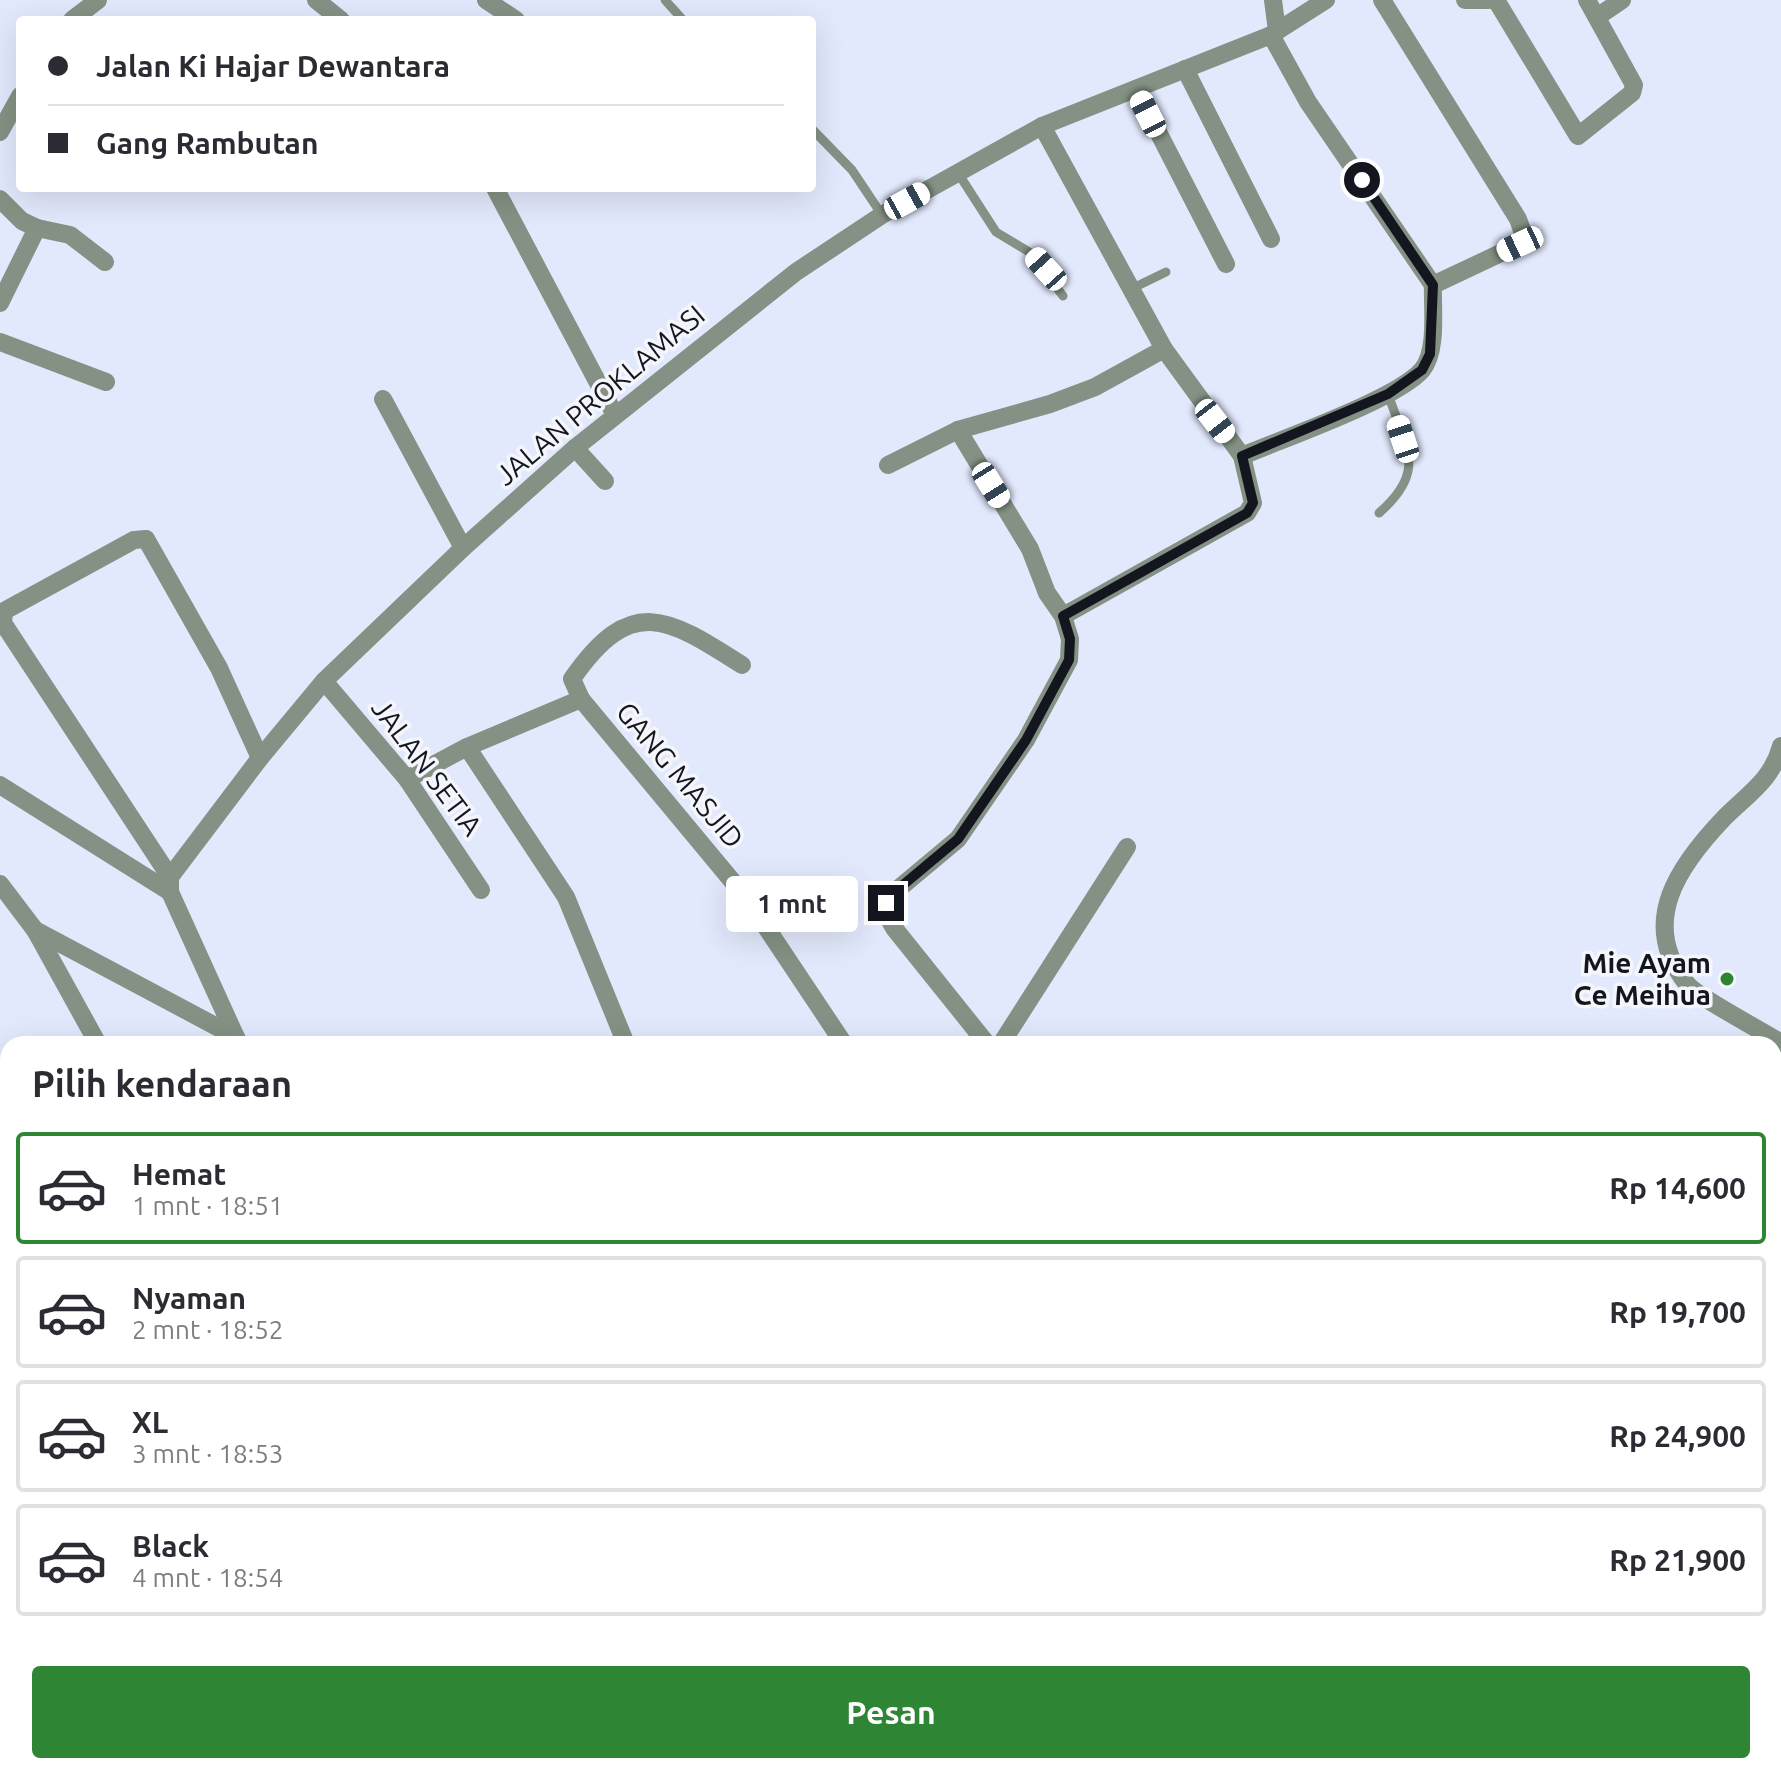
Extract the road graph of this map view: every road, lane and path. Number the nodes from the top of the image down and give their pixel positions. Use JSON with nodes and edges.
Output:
{"nodes":[{"id":1,"x":98,"y":0,"type":"edge"},
{"id":2,"x":316,"y":0,"type":"edge"},
{"id":3,"x":486,"y":0,"type":"edge"},
{"id":4,"x":665,"y":0,"type":"edge"},
{"id":5,"x":1273,"y":0,"type":"edge"},
{"id":6,"x":1326,"y":0,"type":"edge"},
{"id":7,"x":1382,"y":0,"type":"edge"},
{"id":8,"x":1465,"y":0,"type":"edge"},
{"id":9,"x":1489,"y":0,"type":"edge"},
{"id":10,"x":1496,"y":0,"type":"edge"},
{"id":11,"x":1587,"y":0,"type":"edge"},
{"id":12,"x":1622,"y":0,"type":"edge"},
{"id":13,"x":77,"y":16,"type":"edge"},
{"id":14,"x":336,"y":16,"type":"edge"},
{"id":15,"x":510,"y":16,"type":"edge"},
{"id":16,"x":679,"y":16,"type":"edge"},
{"id":17,"x":1597,"y":17,"type":"junction"},
{"id":18,"x":1274,"y":33,"type":"junction"},
{"id":19,"x":1185,"y":69,"type":"junction"},
{"id":20,"x":1136,"y":89,"type":"junction"},
{"id":21,"x":16,"y":103,"type":"edge"},
{"id":22,"x":1042,"y":126,"type":"junction"},
{"id":23,"x":0,"y":132,"type":"edge"},
{"id":24,"x":816,"y":133,"type":"edge"},
{"id":25,"x":958,"y":173,"type":"junction"},
{"id":26,"x":497,"y":192,"type":"edge"},
{"id":27,"x":0,"y":199,"type":"edge"},
{"id":28,"x":882,"y":215,"type":"junction"},
{"id":29,"x":37,"y":228,"type":"junction"},
{"id":30,"x":1271,"y":239,"type":"dead end"},
{"id":31,"x":105,"y":262,"type":"dead end"},
{"id":32,"x":1226,"y":264,"type":"dead end"},
{"id":33,"x":1166,"y":272,"type":"dead end"},
{"id":34,"x":1433,"y":285,"type":"junction"},
{"id":35,"x":1131,"y":289,"type":"junction"},
{"id":36,"x":1063,"y":296,"type":"dead end"},
{"id":37,"x":0,"y":303,"type":"edge"},
{"id":38,"x":0,"y":342,"type":"edge"},
{"id":39,"x":1164,"y":349,"type":"junction"},
{"id":40,"x":106,"y":382,"type":"dead end"},
{"id":41,"x":1388,"y":394,"type":"junction"},
{"id":42,"x":383,"y":399,"type":"dead end"},
{"id":43,"x":615,"y":415,"type":"junction"},
{"id":44,"x":958,"y":430,"type":"junction"},
{"id":45,"x":575,"y":448,"type":"junction"},
{"id":46,"x":1242,"y":456,"type":"junction"},
{"id":47,"x":888,"y":465,"type":"dead end"},
{"id":48,"x":605,"y":481,"type":"dead end"},
{"id":49,"x":1379,"y":513,"type":"dead end"},
{"id":50,"x":463,"y":548,"type":"junction"},
{"id":51,"x":1063,"y":616,"type":"junction"},
{"id":52,"x":742,"y":665,"type":"dead end"},
{"id":53,"x":324,"y":681,"type":"junction"},
{"id":54,"x":581,"y":699,"type":"junction"},
{"id":55,"x":1781,"y":746,"type":"edge"},
{"id":56,"x":467,"y":747,"type":"junction"},
{"id":57,"x":260,"y":758,"type":"junction"},
{"id":58,"x":407,"y":779,"type":"junction"},
{"id":59,"x":0,"y":785,"type":"edge"},
{"id":60,"x":1127,"y":847,"type":"dead end"},
{"id":61,"x":0,"y":884,"type":"edge"},
{"id":62,"x":170,"y":884,"type":"junction"},
{"id":63,"x":481,"y":890,"type":"dead end"},
{"id":64,"x":35,"y":930,"type":"junction"},
{"id":65,"x":94,"y":1036,"type":"edge"},
{"id":66,"x":231,"y":1036,"type":"edge"},
{"id":67,"x":236,"y":1036,"type":"edge"},
{"id":68,"x":623,"y":1036,"type":"edge"},
{"id":69,"x":839,"y":1036,"type":"edge"},
{"id":70,"x":981,"y":1036,"type":"edge"},
{"id":71,"x":1006,"y":1036,"type":"edge"},
{"id":72,"x":1770,"y":1036,"type":"edge"}],
"edges":[{"from":1,"to":13,"type":"street"},
{"from":2,"to":14,"type":"street"},
{"from":3,"to":15,"type":"street"},
{"from":4,"to":16,"type":"lane"},
{"from":5,"to":18,"type":"street"},
{"from":6,"to":18,"type":"street","name":"JALAN PROKLAMASI"},
{"from":7,"to":34,"type":"street"},
{"from":8,"to":9,"type":"street"},
{"from":10,"to":17,"type":"street"},
{"from":11,"to":17,"type":"street"},
{"from":12,"to":17,"type":"street"},
{"from":18,"to":19,"type":"street","name":"JALAN PROKLAMASI"},
{"from":18,"to":34,"type":"street"},
{"from":19,"to":20,"type":"street","name":"JALAN PROKLAMASI"},
{"from":19,"to":30,"type":"street"},
{"from":20,"to":22,"type":"street","name":"JALAN PROKLAMASI"},
{"from":20,"to":32,"type":"street"},
{"from":21,"to":23,"type":"street"},
{"from":22,"to":25,"type":"street","name":"JALAN PROKLAMASI"},
{"from":22,"to":35,"type":"street"},
{"from":24,"to":28,"type":"lane"},
{"from":25,"to":28,"type":"street","name":"JALAN PROKLAMASI"},
{"from":25,"to":36,"type":"lane"},
{"from":26,"to":43,"type":"street"},
{"from":27,"to":29,"type":"street"},
{"from":28,"to":43,"type":"street","name":"JALAN PROKLAMASI"},
{"from":29,"to":31,"type":"street"},
{"from":29,"to":37,"type":"street"},
{"from":33,"to":35,"type":"lane"},
{"from":34,"to":41,"type":"street"},
{"from":35,"to":39,"type":"street"},
{"from":38,"to":40,"type":"street"},
{"from":39,"to":44,"type":"street"},
{"from":39,"to":46,"type":"street"},
{"from":41,"to":46,"type":"street"},
{"from":41,"to":49,"type":"lane"},
{"from":42,"to":50,"type":"street"},
{"from":43,"to":45,"type":"street","name":"JALAN PROKLAMASI"},
{"from":44,"to":47,"type":"street"},
{"from":44,"to":51,"type":"street"},
{"from":45,"to":48,"type":"street"},
{"from":45,"to":50,"type":"street","name":"JALAN PROKLAMASI"},
{"from":46,"to":51,"type":"street"},
{"from":50,"to":53,"type":"street","name":"JALAN PROKLAMASI"},
{"from":51,"to":70,"type":"street"},
{"from":52,"to":54,"type":"street"},
{"from":53,"to":57,"type":"street","name":"JALAN PROKLAMASI"},
{"from":53,"to":58,"type":"street","name":"JALAN SETIA"},
{"from":54,"to":56,"type":"street","name":"GANG MASJID"},
{"from":54,"to":69,"type":"street","name":"GANG MASJID"},
{"from":55,"to":72,"type":"street"},
{"from":56,"to":58,"type":"street","name":"GANG MASJID"},
{"from":56,"to":68,"type":"street"},
{"from":57,"to":62,"type":"street","name":"JALAN PROKLAMASI"},
{"from":57,"to":62,"type":"street"},
{"from":58,"to":63,"type":"street","name":"JALAN SETIA"},
{"from":59,"to":62,"type":"street"},
{"from":60,"to":71,"type":"street"},
{"from":61,"to":64,"type":"street"},
{"from":62,"to":67,"type":"street"},
{"from":64,"to":65,"type":"street"},
{"from":64,"to":66,"type":"street"}]}
